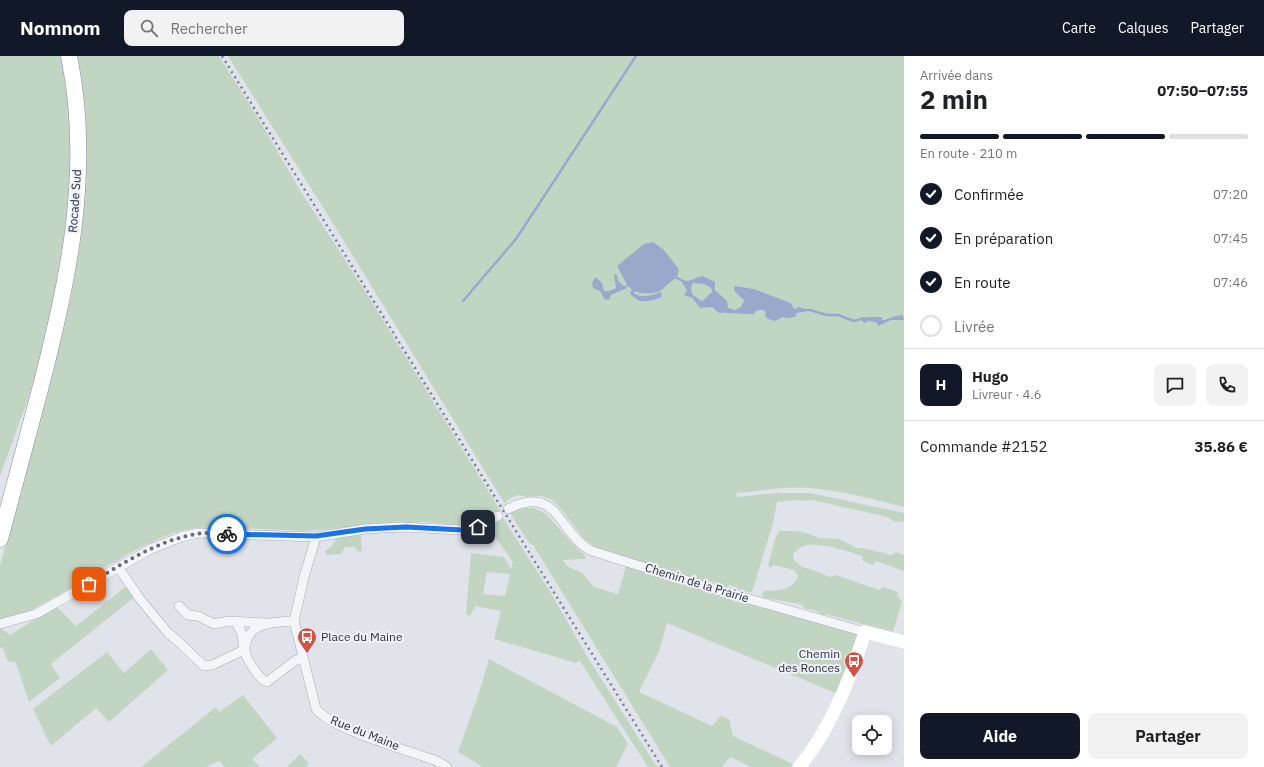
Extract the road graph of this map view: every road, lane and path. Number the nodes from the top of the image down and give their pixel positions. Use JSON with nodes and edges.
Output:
{"nodes":[{"id":1,"x":69,"y":56,"type":"edge"},
{"id":2,"x":52,"y":345,"type":"junction"},
{"id":3,"x":0,"y":498,"type":"edge"},
{"id":4,"x":508,"y":509,"type":"dead end"},
{"id":5,"x":498,"y":516,"type":"dead end"},
{"id":6,"x":316,"y":536,"type":"junction"},
{"id":7,"x":0,"y":539,"type":"edge"},
{"id":8,"x":118,"y":567,"type":"junction"},
{"id":9,"x":179,"y":606,"type":"dead end"},
{"id":10,"x":236,"y":621,"type":"junction"},
{"id":11,"x":294,"y":621,"type":"junction"},
{"id":12,"x":270,"y":623,"type":"junction"},
{"id":13,"x":0,"y":624,"type":"edge"},
{"id":14,"x":865,"y":632,"type":"junction"},
{"id":15,"x":904,"y":642,"type":"edge"},
{"id":16,"x":244,"y":650,"type":"junction"},
{"id":17,"x":303,"y":658,"type":"junction"},
{"id":18,"x":447,"y":767,"type":"edge"},
{"id":19,"x":799,"y":767,"type":"edge"}],
"edges":[{"from":1,"to":2,"type":"highway","name":"Rocade Sud"},
{"from":2,"to":3,"type":"highway","name":"Rocade Sud"},
{"from":2,"to":7,"type":"highway","name":"Rocade Sud"},
{"from":4,"to":14,"type":"street","name":"Chemin de la Prairie"},
{"from":5,"to":6,"type":"street"},
{"from":6,"to":8,"type":"street"},
{"from":6,"to":11,"type":"street","name":"Rue du Maine"},
{"from":8,"to":13,"type":"street"},
{"from":8,"to":16,"type":"street"},
{"from":9,"to":10,"type":"street"},
{"from":10,"to":12,"type":"street"},
{"from":10,"to":16,"type":"street"},
{"from":11,"to":12,"type":"street"},
{"from":11,"to":17,"type":"street","name":"Rue du Maine"},
{"from":12,"to":16,"type":"street"},
{"from":14,"to":15,"type":"street","name":"Chemin de la Prairie"},
{"from":14,"to":19,"type":"street"},
{"from":16,"to":17,"type":"street"},
{"from":17,"to":18,"type":"street","name":"Rue du Maine"}]}
